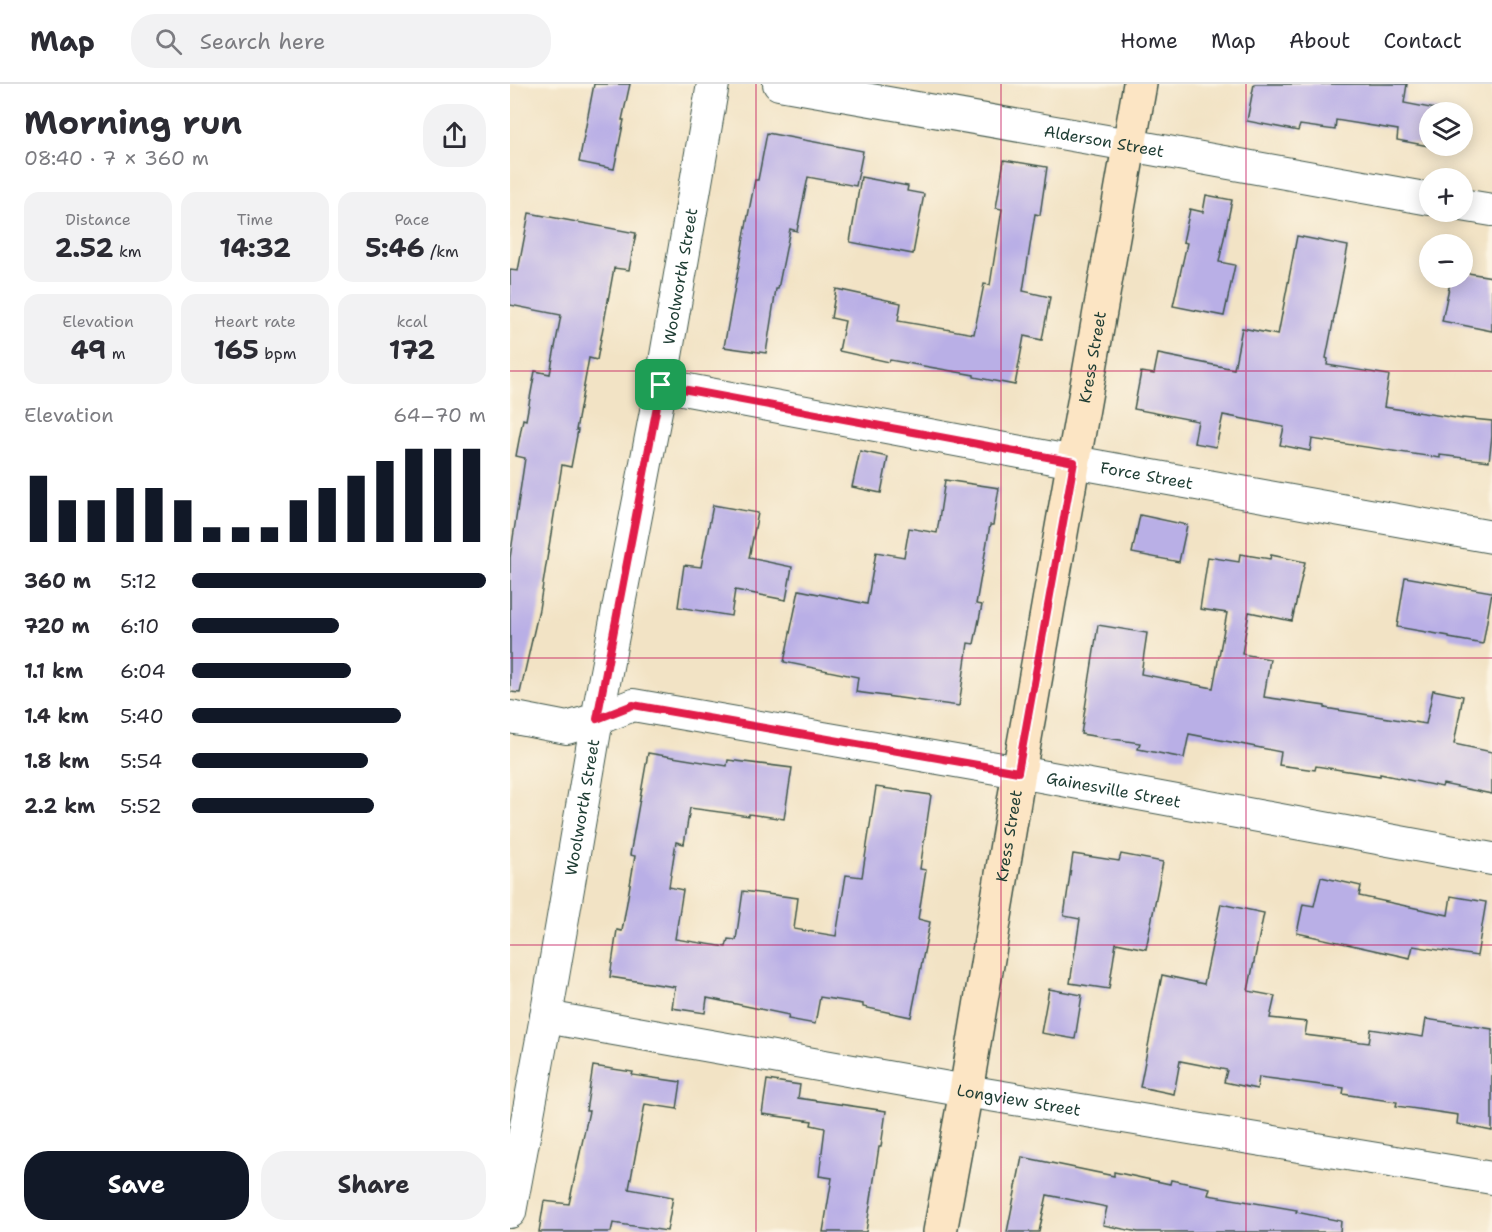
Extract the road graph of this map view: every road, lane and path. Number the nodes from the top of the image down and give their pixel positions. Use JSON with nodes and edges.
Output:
{"nodes":[{"id":1,"x":713,"y":84,"type":"edge"},
{"id":2,"x":779,"y":84,"type":"edge"},
{"id":3,"x":1140,"y":84,"type":"edge"},
{"id":4,"x":1129,"y":144,"type":"junction"},
{"id":5,"x":1419,"y":197,"type":"edge"},
{"id":6,"x":1473,"y":207,"type":"edge"},
{"id":7,"x":1492,"y":210,"type":"edge"},
{"id":8,"x":661,"y":385,"type":"junction"},
{"id":9,"x":1074,"y":462,"type":"junction"},
{"id":10,"x":1492,"y":537,"type":"edge"},
{"id":11,"x":510,"y":717,"type":"edge"},
{"id":12,"x":597,"y":719,"type":"junction"},
{"id":13,"x":1018,"y":772,"type":"junction"},
{"id":14,"x":1492,"y":859,"type":"edge"},
{"id":15,"x":546,"y":1017,"type":"junction"},
{"id":16,"x":966,"y":1091,"type":"junction"},
{"id":17,"x":1492,"y":1178,"type":"edge"},
{"id":18,"x":510,"y":1212,"type":"edge"},
{"id":19,"x":940,"y":1232,"type":"edge"}],
"edges":[{"from":1,"to":8,"type":"street","name":"Woolworth Street"},
{"from":2,"to":4,"type":"street","name":"Alderson Street"},
{"from":3,"to":4,"type":"street","name":"Kress Street"},
{"from":4,"to":5,"type":"street","name":"Alderson Street"},
{"from":4,"to":9,"type":"street","name":"Kress Street"},
{"from":6,"to":7,"type":"street"},
{"from":8,"to":9,"type":"street","name":"Force Street"},
{"from":8,"to":12,"type":"street","name":"Woolworth Street"},
{"from":9,"to":10,"type":"street","name":"Force Street"},
{"from":9,"to":13,"type":"street","name":"Kress Street"},
{"from":11,"to":12,"type":"street","name":"Gainesville Street"},
{"from":12,"to":13,"type":"street","name":"Gainesville Street"},
{"from":12,"to":15,"type":"street","name":"Woolworth Street"},
{"from":13,"to":14,"type":"street","name":"Gainesville Street"},
{"from":13,"to":16,"type":"street","name":"Kress Street"},
{"from":15,"to":16,"type":"street","name":"Longview Street"},
{"from":15,"to":18,"type":"street","name":"Woolworth Street"},
{"from":16,"to":17,"type":"street","name":"Longview Street"},
{"from":16,"to":19,"type":"street","name":"Kress Street"}]}
